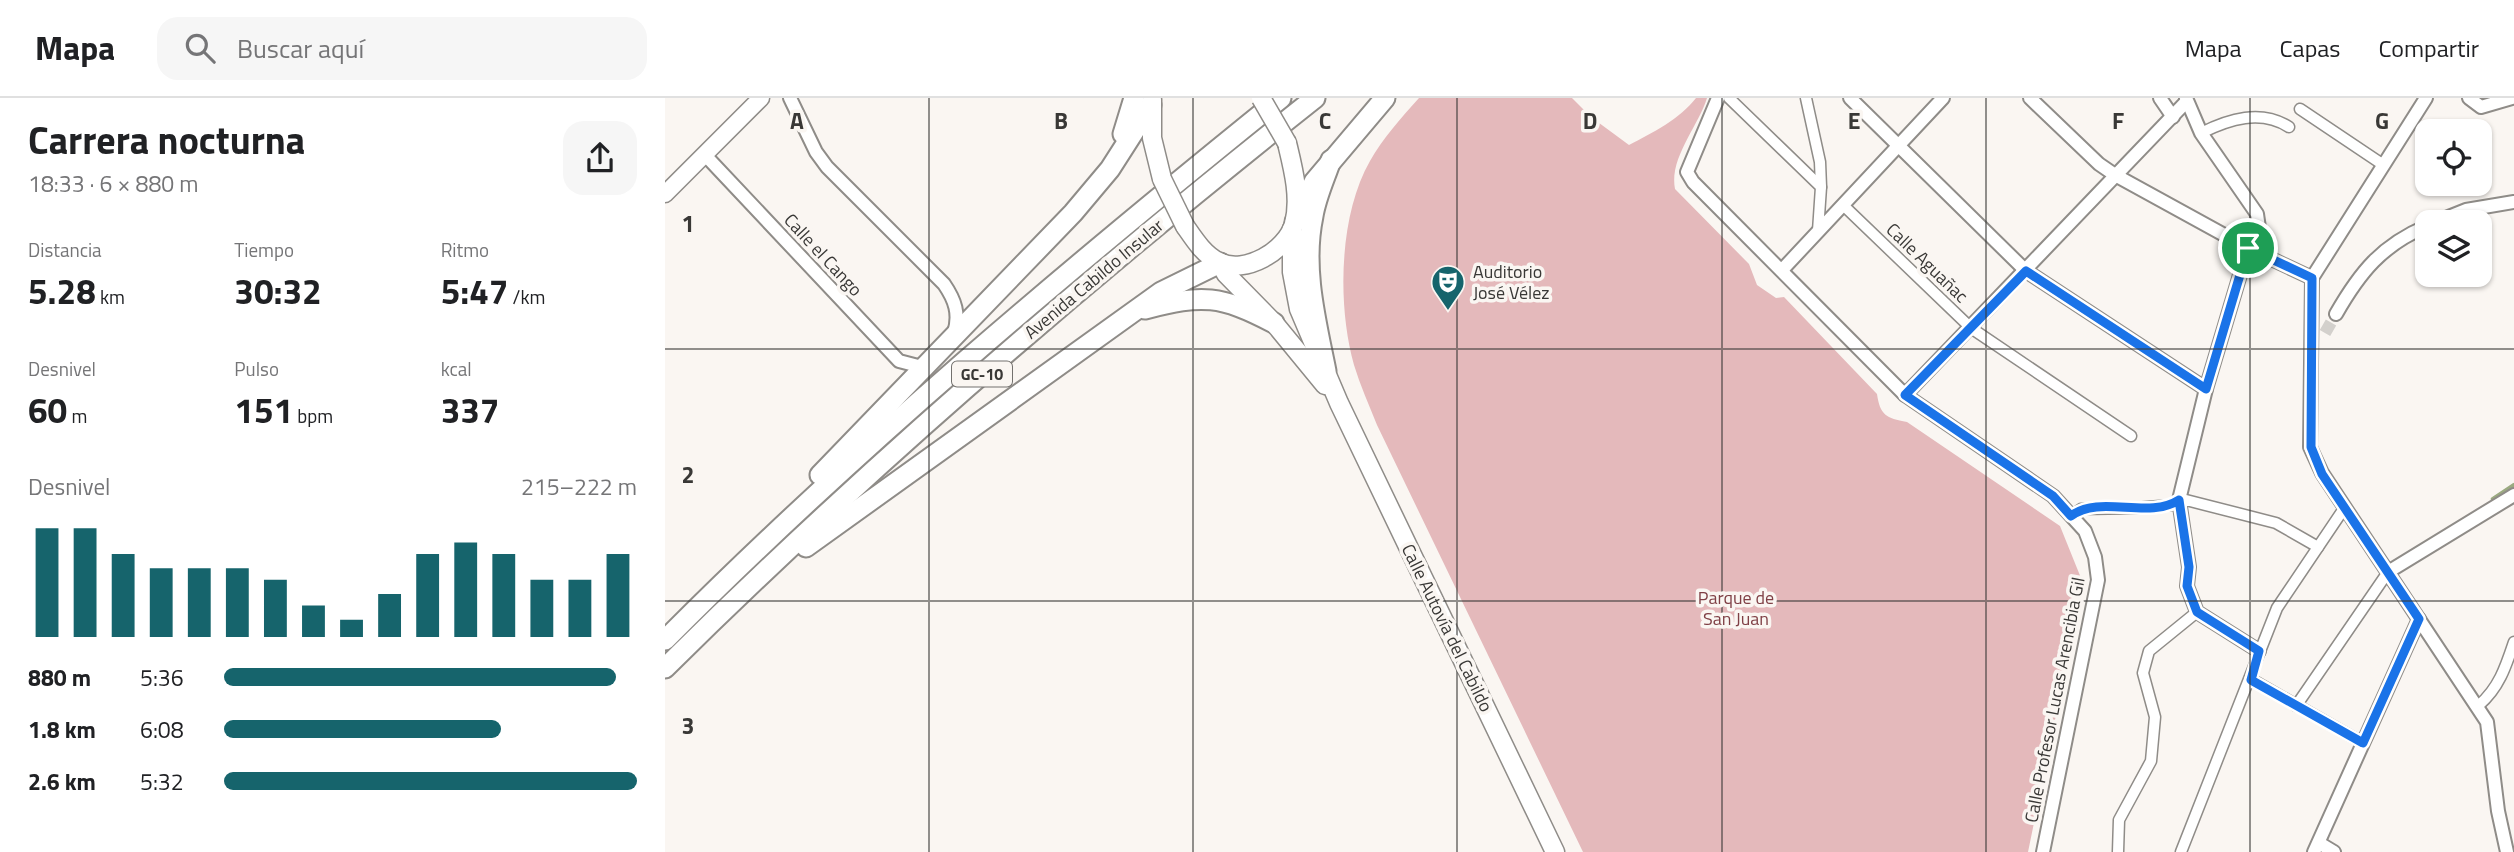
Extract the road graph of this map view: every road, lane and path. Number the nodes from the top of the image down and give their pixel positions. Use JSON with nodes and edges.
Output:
{"nodes":[{"id":1,"x":761,"y":98,"type":"edge"},
{"id":2,"x":790,"y":98,"type":"edge"},
{"id":3,"x":1261,"y":98,"type":"edge"},
{"id":4,"x":1281,"y":98,"type":"edge"},
{"id":5,"x":1315,"y":98,"type":"edge"},
{"id":6,"x":1385,"y":98,"type":"edge"},
{"id":7,"x":1718,"y":98,"type":"edge"},
{"id":8,"x":1729,"y":98,"type":"edge"},
{"id":9,"x":1806,"y":98,"type":"edge"},
{"id":10,"x":1850,"y":98,"type":"edge"},
{"id":11,"x":1943,"y":98,"type":"edge"},
{"id":12,"x":2030,"y":98,"type":"edge"},
{"id":13,"x":2160,"y":98,"type":"edge"},
{"id":14,"x":2426,"y":98,"type":"edge"},
{"id":15,"x":2469,"y":98,"type":"edge"},
{"id":16,"x":2512,"y":98,"type":"edge"},
{"id":17,"x":1146,"y":100,"type":"edge"},
{"id":18,"x":2186,"y":100,"type":"edge"},
{"id":19,"x":2299,"y":109,"type":"dead end"},
{"id":20,"x":2173,"y":117,"type":"junction"},
{"id":21,"x":2289,"y":127,"type":"dead end"},
{"id":22,"x":2201,"y":133,"type":"junction"},
{"id":23,"x":1899,"y":145,"type":"junction"},
{"id":24,"x":706,"y":156,"type":"junction"},
{"id":25,"x":1331,"y":160,"type":"junction"},
{"id":26,"x":2382,"y":164,"type":"junction"},
{"id":27,"x":2115,"y":174,"type":"junction"},
{"id":28,"x":1821,"y":187,"type":"junction"},
{"id":29,"x":665,"y":194,"type":"edge"},
{"id":30,"x":2514,"y":202,"type":"edge"},
{"id":31,"x":1843,"y":205,"type":"junction"},
{"id":32,"x":2466,"y":210,"type":"edge"},
{"id":33,"x":1293,"y":226,"type":"junction"},
{"id":34,"x":1818,"y":231,"type":"junction"},
{"id":35,"x":2415,"y":231,"type":"edge"},
{"id":36,"x":2248,"y":248,"type":"junction"},
{"id":37,"x":1220,"y":263,"type":"junction"},
{"id":38,"x":1782,"y":270,"type":"junction"},
{"id":39,"x":2026,"y":271,"type":"junction"},
{"id":40,"x":2312,"y":278,"type":"junction"},
{"id":41,"x":1137,"y":312,"type":"junction"},
{"id":42,"x":2336,"y":314,"type":"tunnel mouth"},
{"id":43,"x":1274,"y":323,"type":"junction"},
{"id":44,"x":1971,"y":328,"type":"junction"},
{"id":45,"x":2325,"y":333,"type":"tunnel mouth"},
{"id":46,"x":952,"y":338,"type":"junction"},
{"id":47,"x":2311,"y":344,"type":"junction"},
{"id":48,"x":922,"y":367,"type":"junction"},
{"id":49,"x":1326,"y":371,"type":"junction"},
{"id":50,"x":2206,"y":389,"type":"junction"},
{"id":51,"x":1905,"y":395,"type":"junction"},
{"id":52,"x":1339,"y":403,"type":"junction"},
{"id":53,"x":2131,"y":436,"type":"dead end"},
{"id":54,"x":2514,"y":495,"type":"edge"},
{"id":55,"x":2179,"y":500,"type":"junction"},
{"id":56,"x":2345,"y":507,"type":"junction"},
{"id":57,"x":2071,"y":516,"type":"junction"},
{"id":58,"x":2318,"y":547,"type":"junction"},
{"id":59,"x":740,"y":564,"type":"junction"},
{"id":60,"x":2389,"y":573,"type":"junction"},
{"id":61,"x":742,"y":592,"type":"junction"},
{"id":62,"x":2197,"y":612,"type":"junction"},
{"id":63,"x":2419,"y":619,"type":"junction"},
{"id":64,"x":665,"y":640,"type":"edge"},
{"id":65,"x":2514,"y":642,"type":"edge"},
{"id":66,"x":2259,"y":651,"type":"junction"},
{"id":67,"x":665,"y":668,"type":"edge"},
{"id":68,"x":2251,"y":680,"type":"junction"},
{"id":69,"x":2479,"y":705,"type":"junction"},
{"id":70,"x":2296,"y":706,"type":"junction"},
{"id":71,"x":2363,"y":743,"type":"junction"},
{"id":72,"x":2316,"y":847,"type":"edge"},
{"id":73,"x":1555,"y":852,"type":"edge"},
{"id":74,"x":2043,"y":852,"type":"edge"},
{"id":75,"x":2117,"y":852,"type":"edge"},
{"id":76,"x":2181,"y":852,"type":"edge"},
{"id":77,"x":2334,"y":852,"type":"edge"},
{"id":78,"x":2507,"y":852,"type":"edge"}],
"edges":[{"from":1,"to":24,"type":"street"},
{"from":2,"to":46,"type":"street"},
{"from":3,"to":33,"type":"main road","name":"Calle Autovía del Cabildo","bridge":true},
{"from":4,"to":59,"type":"main road","name":"Avenida Cabildo Insular","number":"GC-10"},
{"from":5,"to":61,"type":"main road","name":"Avenida Cabildo Insular","number":"GC-10"},
{"from":6,"to":25,"type":"main road"},
{"from":7,"to":38,"type":"street","name":"Calle Profesor Lucas Arencibia Gil"},
{"from":8,"to":28,"type":"street"},
{"from":9,"to":28,"type":"street"},
{"from":10,"to":23,"type":"street"},
{"from":11,"to":23,"type":"street"},
{"from":12,"to":27,"type":"street"},
{"from":13,"to":20,"type":"street"},
{"from":14,"to":26,"type":"street"},
{"from":15,"to":16,"type":"street"},
{"from":17,"to":37,"type":"main road","name":"Calle Autovía del Cabildo","bridge":true},
{"from":17,"to":46,"type":"main road"},
{"from":18,"to":20,"type":"street"},
{"from":18,"to":22,"type":"street"},
{"from":19,"to":26,"type":"street"},
{"from":20,"to":27,"type":"street"},
{"from":21,"to":22,"type":"street"},
{"from":22,"to":36,"type":"street"},
{"from":23,"to":31,"type":"street"},
{"from":23,"to":39,"type":"street"},
{"from":24,"to":29,"type":"street"},
{"from":24,"to":48,"type":"street","name":"Calle el Cango"},
{"from":25,"to":33,"type":"main road"},
{"from":25,"to":49,"type":"main road"},
{"from":26,"to":40,"type":"street"},
{"from":27,"to":36,"type":"street"},
{"from":27,"to":39,"type":"street"},
{"from":28,"to":34,"type":"street"},
{"from":30,"to":32,"type":"street"},
{"from":31,"to":34,"type":"street"},
{"from":31,"to":44,"type":"street","name":"Calle Aguañac"},
{"from":33,"to":37,"type":"main road"},
{"from":33,"to":49,"type":"main road","name":"Calle Autovía del Cabildo"},
{"from":34,"to":38,"type":"street"},
{"from":35,"to":42,"type":"street"},
{"from":36,"to":40,"type":"street"},
{"from":36,"to":50,"type":"street"},
{"from":37,"to":41,"type":"main road"},
{"from":37,"to":43,"type":"main road","name":"Calle Autovía del Cabildo"},
{"from":38,"to":51,"type":"street","name":"Calle Profesor Lucas Arencibia Gil"},
{"from":39,"to":44,"type":"street"},
{"from":39,"to":50,"type":"street"},
{"from":40,"to":47,"type":"street"},
{"from":41,"to":43,"type":"main road"},
{"from":41,"to":61,"type":"main road"},
{"from":43,"to":52,"type":"main road","name":"Calle Autovía del Cabildo"},
{"from":44,"to":51,"type":"street"},
{"from":44,"to":53,"type":"street","name":"Calle Aguañac"},
{"from":45,"to":47,"type":"street"},
{"from":46,"to":48,"type":"main road"},
{"from":47,"to":56,"type":"street"},
{"from":48,"to":59,"type":"main road"},
{"from":49,"to":52,"type":"main road","name":"Calle Autovía del Cabildo"},
{"from":50,"to":55,"type":"street"},
{"from":51,"to":57,"type":"street","name":"Calle Profesor Lucas Arencibia Gil"},
{"from":52,"to":73,"type":"main road","name":"Calle Autovía del Cabildo"},
{"from":54,"to":60,"type":"street"},
{"from":55,"to":57,"type":"street"},
{"from":55,"to":58,"type":"street"},
{"from":55,"to":62,"type":"street"},
{"from":56,"to":58,"type":"street"},
{"from":56,"to":60,"type":"street"},
{"from":57,"to":74,"type":"street","name":"Calle Profesor Lucas Arencibia Gil"},
{"from":58,"to":66,"type":"street"},
{"from":59,"to":64,"type":"main road","name":"Avenida Cabildo Insular","number":"GC-10"},
{"from":60,"to":63,"type":"street"},
{"from":60,"to":70,"type":"street"},
{"from":61,"to":67,"type":"main road","name":"Avenida Cabildo Insular","number":"GC-10"},
{"from":62,"to":66,"type":"street"},
{"from":62,"to":75,"type":"street"},
{"from":63,"to":69,"type":"street"},
{"from":63,"to":71,"type":"street"},
{"from":65,"to":69,"type":"street"},
{"from":66,"to":68,"type":"street"},
{"from":68,"to":70,"type":"street"},
{"from":68,"to":76,"type":"street"},
{"from":69,"to":78,"type":"street"},
{"from":70,"to":71,"type":"street"},
{"from":71,"to":72,"type":"street"},
{"from":72,"to":77,"type":"street"}]}
